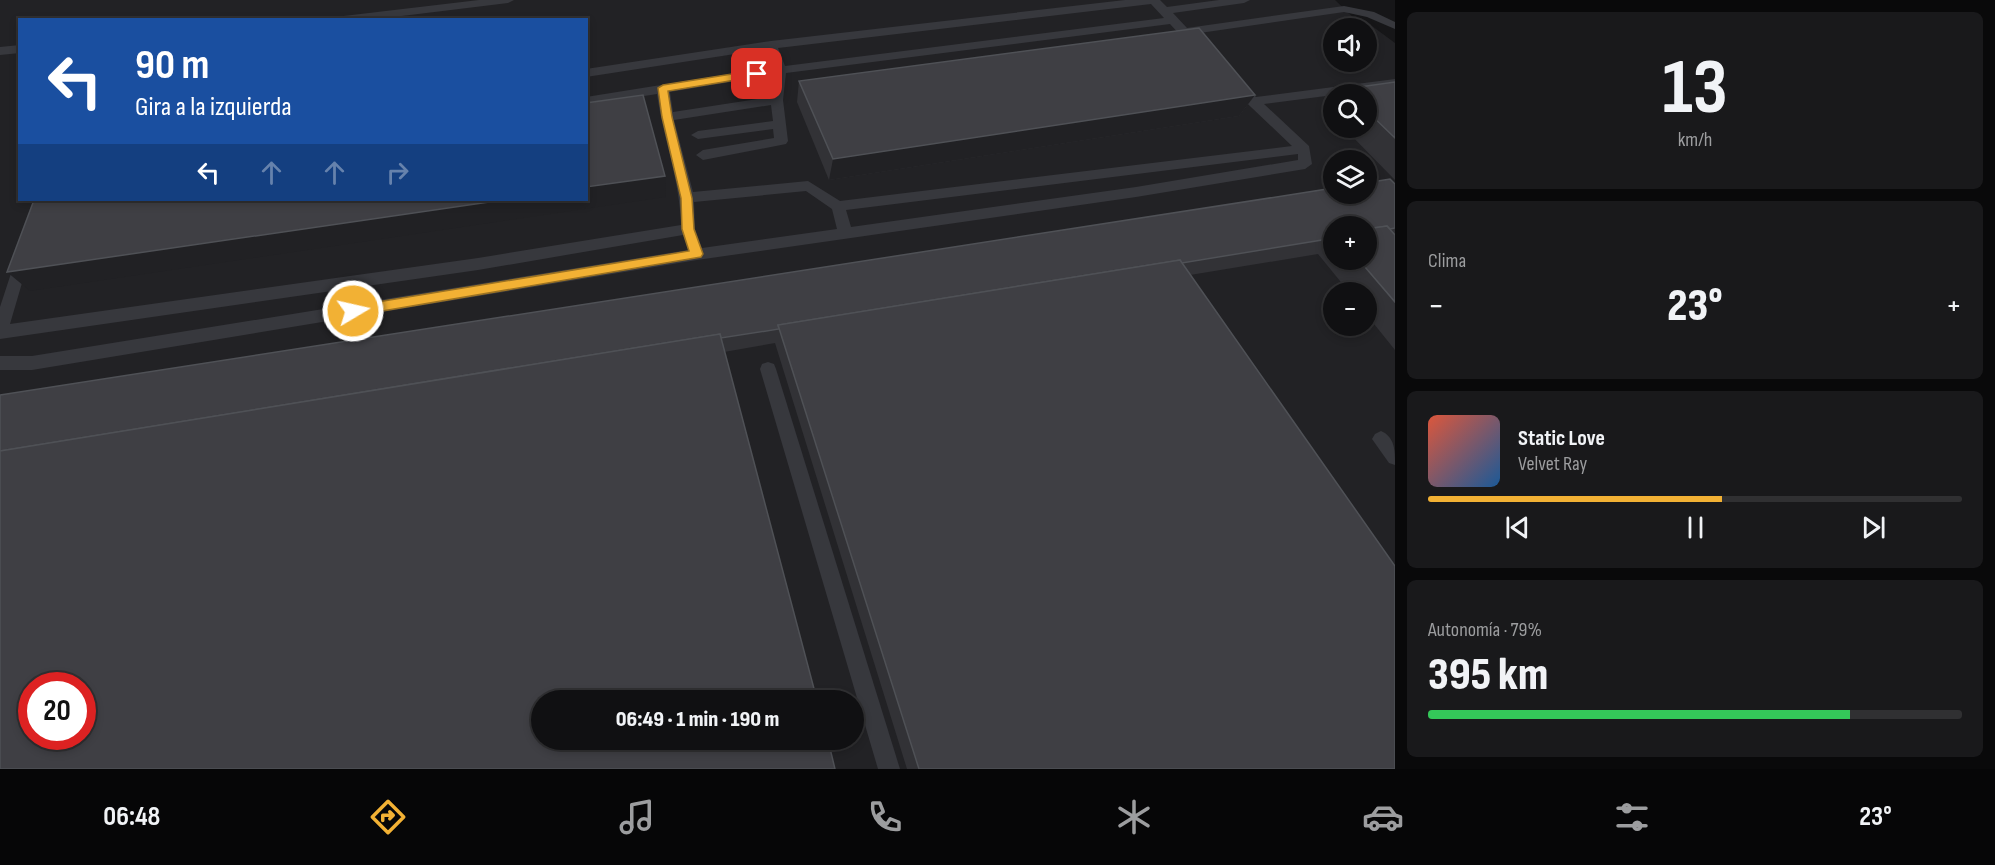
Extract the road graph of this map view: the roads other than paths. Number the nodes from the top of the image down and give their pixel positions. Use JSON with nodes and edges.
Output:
{"nodes":[{"id":1,"x":400,"y":0,"type":"edge"},
{"id":2,"x":508,"y":0,"type":"edge"},
{"id":3,"x":1244,"y":0,"type":"edge"},
{"id":4,"x":387,"y":15,"type":"junction"},
{"id":5,"x":1168,"y":16,"type":"junction"},
{"id":6,"x":356,"y":18,"type":"edge"},
{"id":7,"x":1395,"y":26,"type":"edge"},
{"id":8,"x":1184,"y":32,"type":"junction"},
{"id":9,"x":771,"y":45,"type":"junction"},
{"id":10,"x":18,"y":49,"type":"edge"},
{"id":11,"x":0,"y":51,"type":"edge"},
{"id":12,"x":1207,"y":55,"type":"edge"},
{"id":13,"x":780,"y":70,"type":"junction"},
{"id":14,"x":1221,"y":71,"type":"edge"},
{"id":15,"x":588,"y":73,"type":"edge"},
{"id":16,"x":1395,"y":83,"type":"edge"},
{"id":17,"x":663,"y":88,"type":"junction"},
{"id":18,"x":777,"y":100,"type":"junction"},
{"id":19,"x":588,"y":101,"type":"edge"},
{"id":20,"x":1251,"y":102,"type":"junction"},
{"id":21,"x":667,"y":117,"type":"junction"},
{"id":22,"x":779,"y":124,"type":"junction"},
{"id":23,"x":698,"y":135,"type":"dead end"},
{"id":24,"x":1304,"y":149,"type":"junction"},
{"id":25,"x":703,"y":155,"type":"dead end"},
{"id":26,"x":687,"y":198,"type":"junction"},
{"id":27,"x":838,"y":206,"type":"junction"},
{"id":28,"x":688,"y":229,"type":"junction"},
{"id":29,"x":846,"y":234,"type":"junction"},
{"id":30,"x":27,"y":244,"type":"edge"},
{"id":31,"x":697,"y":254,"type":"junction"},
{"id":32,"x":0,"y":333,"type":"edge"},
{"id":33,"x":0,"y":363,"type":"edge"},
{"id":34,"x":768,"y":369,"type":"dead end"},
{"id":35,"x":1381,"y":440,"type":"dead end"},
{"id":36,"x":1395,"y":457,"type":"edge"},
{"id":37,"x":889,"y":769,"type":"edge"}],
"edges":[{"from":1,"to":4,"type":"lane"},
{"from":2,"to":4,"type":"lane"},
{"from":3,"to":5,"type":"lane"},
{"from":4,"to":6,"type":"lane"},
{"from":5,"to":8,"type":"lane"},
{"from":5,"to":9,"type":"lane"},
{"from":5,"to":13,"type":"lane"},
{"from":7,"to":8,"type":"lane"},
{"from":8,"to":12,"type":"lane"},
{"from":9,"to":13,"type":"lane"},
{"from":9,"to":15,"type":"lane"},
{"from":10,"to":11,"type":"lane"},
{"from":13,"to":17,"type":"lane"},
{"from":13,"to":18,"type":"lane"},
{"from":14,"to":20,"type":"lane"},
{"from":16,"to":20,"type":"lane"},
{"from":17,"to":19,"type":"lane"},
{"from":17,"to":21,"type":"lane"},
{"from":18,"to":21,"type":"lane"},
{"from":18,"to":22,"type":"lane"},
{"from":20,"to":24,"type":"lane"},
{"from":21,"to":26,"type":"lane"},
{"from":22,"to":23,"type":"lane"},
{"from":22,"to":25,"type":"lane"},
{"from":24,"to":27,"type":"lane"},
{"from":24,"to":29,"type":"lane"},
{"from":26,"to":27,"type":"lane"},
{"from":26,"to":28,"type":"lane"},
{"from":27,"to":29,"type":"lane"},
{"from":28,"to":31,"type":"lane"},
{"from":28,"to":32,"type":"lane"},
{"from":29,"to":31,"type":"lane"},
{"from":30,"to":32,"type":"lane"},
{"from":31,"to":33,"type":"lane"},
{"from":34,"to":37,"type":"lane"},
{"from":35,"to":36,"type":"lane"}]}
